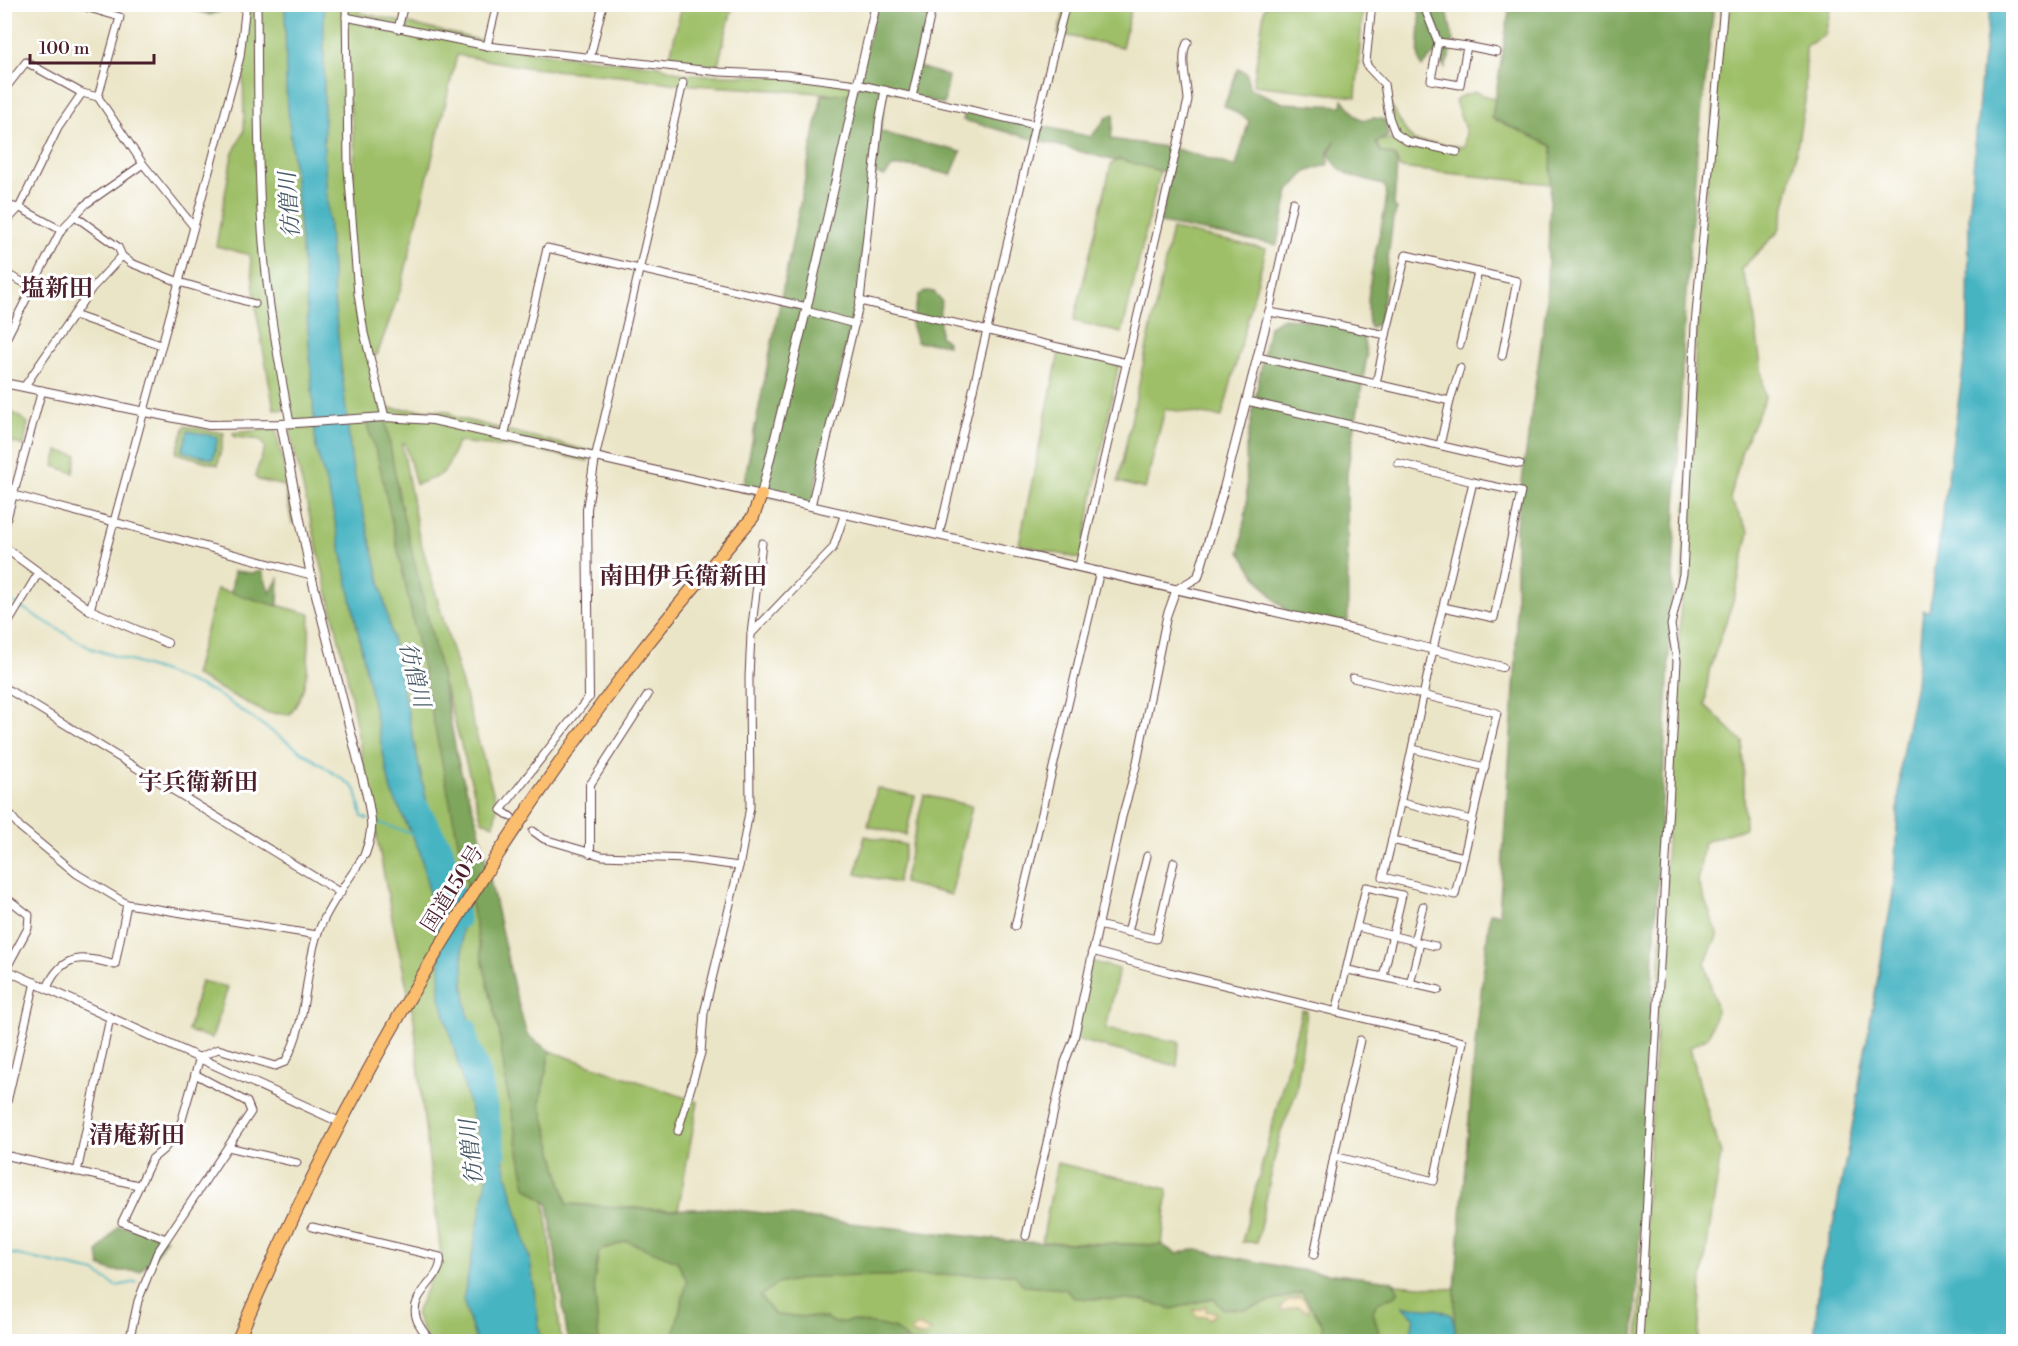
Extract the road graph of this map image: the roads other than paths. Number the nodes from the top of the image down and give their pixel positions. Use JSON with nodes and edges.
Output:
{"nodes":[{"id":1,"x":75,"y":4,"type":"edge"},
{"id":2,"x":246,"y":4,"type":"edge"},
{"id":3,"x":257,"y":4,"type":"edge"},
{"id":4,"x":346,"y":4,"type":"edge"},
{"id":5,"x":404,"y":4,"type":"edge"},
{"id":6,"x":497,"y":4,"type":"edge"},
{"id":7,"x":603,"y":4,"type":"edge"},
{"id":8,"x":876,"y":4,"type":"edge"},
{"id":9,"x":933,"y":4,"type":"edge"},
{"id":10,"x":1066,"y":4,"type":"edge"},
{"id":11,"x":1372,"y":4,"type":"edge"},
{"id":12,"x":1422,"y":4,"type":"edge"},
{"id":13,"x":1724,"y":4,"type":"edge"},
{"id":14,"x":346,"y":17,"type":"junction"},
{"id":15,"x":398,"y":29,"type":"junction"},
{"id":16,"x":1188,"y":42,"type":"dead end"},
{"id":17,"x":1438,"y":42,"type":"junction"},
{"id":18,"x":487,"y":46,"type":"junction"},
{"id":19,"x":1467,"y":46,"type":"junction"},
{"id":20,"x":1497,"y":52,"type":"dead end"},
{"id":21,"x":590,"y":58,"type":"junction"},
{"id":22,"x":683,"y":83,"type":"dead end"},
{"id":23,"x":4,"y":84,"type":"edge"},
{"id":24,"x":857,"y":84,"type":"junction"},
{"id":25,"x":885,"y":90,"type":"junction"},
{"id":26,"x":82,"y":93,"type":"junction"},
{"id":27,"x":98,"y":97,"type":"junction"},
{"id":28,"x":912,"y":97,"type":"junction"},
{"id":29,"x":1035,"y":125,"type":"junction"},
{"id":30,"x":1457,"y":152,"type":"dead end"},
{"id":31,"x":143,"y":165,"type":"junction"},
{"id":32,"x":1293,"y":202,"type":"dead end"},
{"id":33,"x":4,"y":204,"type":"edge"},
{"id":34,"x":19,"y":208,"type":"junction"},
{"id":35,"x":75,"y":216,"type":"junction"},
{"id":36,"x":4,"y":224,"type":"edge"},
{"id":37,"x":194,"y":227,"type":"junction"},
{"id":38,"x":62,"y":230,"type":"junction"},
{"id":39,"x":122,"y":256,"type":"junction"},
{"id":40,"x":640,"y":269,"type":"junction"},
{"id":41,"x":1478,"y":272,"type":"junction"},
{"id":42,"x":4,"y":273,"type":"edge"},
{"id":43,"x":179,"y":282,"type":"junction"},
{"id":44,"x":33,"y":287,"type":"junction"},
{"id":45,"x":860,"y":301,"type":"junction"},
{"id":46,"x":255,"y":304,"type":"dead end"},
{"id":47,"x":806,"y":309,"type":"junction"},
{"id":48,"x":1269,"y":312,"type":"junction"},
{"id":49,"x":74,"y":315,"type":"junction"},
{"id":50,"x":855,"y":324,"type":"junction"},
{"id":51,"x":987,"y":331,"type":"junction"},
{"id":52,"x":1386,"y":335,"type":"junction"},
{"id":53,"x":4,"y":343,"type":"edge"},
{"id":54,"x":161,"y":345,"type":"junction"},
{"id":55,"x":1460,"y":345,"type":"dead end"},
{"id":56,"x":1502,"y":356,"type":"dead end"},
{"id":57,"x":1258,"y":357,"type":"junction"},
{"id":58,"x":1127,"y":363,"type":"junction"},
{"id":59,"x":1460,"y":368,"type":"dead end"},
{"id":60,"x":4,"y":382,"type":"edge"},
{"id":61,"x":1376,"y":384,"type":"junction"},
{"id":62,"x":24,"y":387,"type":"junction"},
{"id":63,"x":42,"y":390,"type":"junction"},
{"id":64,"x":1247,"y":401,"type":"junction"},
{"id":65,"x":1450,"y":401,"type":"junction"},
{"id":66,"x":143,"y":411,"type":"junction"},
{"id":67,"x":385,"y":417,"type":"junction"},
{"id":68,"x":288,"y":423,"type":"junction"},
{"id":69,"x":504,"y":437,"type":"junction"},
{"id":70,"x":1440,"y":445,"type":"junction"},
{"id":71,"x":595,"y":458,"type":"junction"},
{"id":72,"x":1398,"y":463,"type":"dead end"},
{"id":73,"x":1520,"y":464,"type":"dead end"},
{"id":74,"x":1473,"y":482,"type":"junction"},
{"id":75,"x":14,"y":495,"type":"junction"},
{"id":76,"x":761,"y":495,"type":"junction"},
{"id":77,"x":811,"y":506,"type":"junction"},
{"id":78,"x":845,"y":513,"type":"junction"},
{"id":79,"x":114,"y":522,"type":"junction"},
{"id":80,"x":4,"y":529,"type":"edge"},
{"id":81,"x":939,"y":535,"type":"junction"},
{"id":82,"x":762,"y":543,"type":"dead end"},
{"id":83,"x":4,"y":546,"type":"edge"},
{"id":84,"x":1079,"y":566,"type":"junction"},
{"id":85,"x":1100,"y":571,"type":"junction"},
{"id":86,"x":39,"y":572,"type":"junction"},
{"id":87,"x":310,"y":575,"type":"junction"},
{"id":88,"x":1176,"y":590,"type":"junction"},
{"id":89,"x":1443,"y":607,"type":"junction"},
{"id":90,"x":90,"y":610,"type":"junction"},
{"id":91,"x":4,"y":630,"type":"edge"},
{"id":92,"x":751,"y":634,"type":"junction"},
{"id":93,"x":167,"y":643,"type":"dead end"},
{"id":94,"x":1433,"y":650,"type":"junction"},
{"id":95,"x":1502,"y":667,"type":"dead end"},
{"id":96,"x":1353,"y":678,"type":"dead end"},
{"id":97,"x":4,"y":687,"type":"edge"},
{"id":98,"x":1424,"y":694,"type":"junction"},
{"id":99,"x":648,"y":695,"type":"dead end"},
{"id":100,"x":588,"y":697,"type":"joint"},
{"id":101,"x":1413,"y":749,"type":"junction"},
{"id":102,"x":1485,"y":767,"type":"junction"},
{"id":103,"x":590,"y":785,"type":"joint"},
{"id":104,"x":1402,"y":803,"type":"junction"},
{"id":105,"x":4,"y":807,"type":"edge"},
{"id":106,"x":511,"y":817,"type":"dead end"},
{"id":107,"x":1472,"y":820,"type":"junction"},
{"id":108,"x":533,"y":831,"type":"dead end"},
{"id":109,"x":1392,"y":840,"type":"junction"},
{"id":110,"x":590,"y":853,"type":"junction"},
{"id":111,"x":365,"y":854,"type":"joint"},
{"id":112,"x":1147,"y":856,"type":"dead end"},
{"id":113,"x":1464,"y":856,"type":"junction"},
{"id":114,"x":1174,"y":862,"type":"dead end"},
{"id":115,"x":740,"y":866,"type":"junction"},
{"id":116,"x":340,"y":893,"type":"junction"},
{"id":117,"x":4,"y":896,"type":"edge"},
{"id":118,"x":127,"y":904,"type":"junction"},
{"id":119,"x":1423,"y":906,"type":"dead end"},
{"id":120,"x":1098,"y":925,"type":"junction"},
{"id":121,"x":1014,"y":926,"type":"dead end"},
{"id":122,"x":1357,"y":927,"type":"junction"},
{"id":123,"x":1128,"y":932,"type":"junction"},
{"id":124,"x":317,"y":935,"type":"junction"},
{"id":125,"x":1392,"y":936,"type":"junction"},
{"id":126,"x":1417,"y":942,"type":"junction"},
{"id":127,"x":1435,"y":946,"type":"dead end"},
{"id":128,"x":1092,"y":951,"type":"junction"},
{"id":129,"x":5,"y":969,"type":"edge"},
{"id":130,"x":1348,"y":969,"type":"junction"},
{"id":131,"x":1383,"y":977,"type":"junction"},
{"id":132,"x":35,"y":982,"type":"junction"},
{"id":133,"x":1410,"y":984,"type":"junction"},
{"id":134,"x":47,"y":988,"type":"junction"},
{"id":135,"x":1439,"y":990,"type":"dead end"},
{"id":136,"x":1336,"y":1012,"type":"junction"},
{"id":137,"x":110,"y":1018,"type":"junction"},
{"id":138,"x":1360,"y":1040,"type":"dead end"},
{"id":139,"x":200,"y":1058,"type":"junction"},
{"id":140,"x":195,"y":1074,"type":"junction"},
{"id":141,"x":6,"y":1105,"type":"edge"},
{"id":142,"x":4,"y":1115,"type":"edge"},
{"id":143,"x":342,"y":1123,"type":"junction"},
{"id":144,"x":678,"y":1131,"type":"dead end"},
{"id":145,"x":228,"y":1147,"type":"junction"},
{"id":146,"x":4,"y":1155,"type":"edge"},
{"id":147,"x":1334,"y":1156,"type":"junction"},
{"id":148,"x":297,"y":1163,"type":"dead end"},
{"id":149,"x":77,"y":1172,"type":"junction"},
{"id":150,"x":138,"y":1185,"type":"junction"},
{"id":151,"x":312,"y":1227,"type":"dead end"},
{"id":152,"x":1026,"y":1236,"type":"dead end"},
{"id":153,"x":166,"y":1239,"type":"junction"},
{"id":154,"x":1314,"y":1254,"type":"dead end"},
{"id":155,"x":129,"y":1341,"type":"edge"},
{"id":156,"x":237,"y":1341,"type":"edge"},
{"id":157,"x":431,"y":1341,"type":"edge"},
{"id":158,"x":1639,"y":1341,"type":"edge"}],
"edges":[{"from":1,"to":27,"type":"street"},
{"from":2,"to":37,"type":"street"},
{"from":3,"to":68,"type":"street"},
{"from":4,"to":14,"type":"street"},
{"from":5,"to":15,"type":"street"},
{"from":6,"to":18,"type":"street"},
{"from":7,"to":21,"type":"street"},
{"from":8,"to":24,"type":"street"},
{"from":9,"to":28,"type":"street"},
{"from":10,"to":29,"type":"street"},
{"from":11,"to":30,"type":"street"},
{"from":12,"to":17,"type":"street"},
{"from":13,"to":158,"type":"street"},
{"from":14,"to":15,"type":"street"},
{"from":14,"to":67,"type":"street"},
{"from":15,"to":18,"type":"street"},
{"from":16,"to":58,"type":"street"},
{"from":17,"to":19,"type":"street"},
{"from":17,"to":19,"type":"street"},
{"from":18,"to":21,"type":"street"},
{"from":19,"to":20,"type":"street"},
{"from":21,"to":24,"type":"street"},
{"from":22,"to":40,"type":"street"},
{"from":23,"to":26,"type":"street"},
{"from":24,"to":25,"type":"street"},
{"from":24,"to":47,"type":"street"},
{"from":25,"to":28,"type":"street"},
{"from":25,"to":45,"type":"street"},
{"from":26,"to":27,"type":"street"},
{"from":26,"to":34,"type":"street"},
{"from":27,"to":31,"type":"street"},
{"from":28,"to":29,"type":"street"},
{"from":29,"to":51,"type":"street"},
{"from":31,"to":35,"type":"street"},
{"from":31,"to":37,"type":"street"},
{"from":32,"to":48,"type":"street"},
{"from":33,"to":34,"type":"street"},
{"from":34,"to":36,"type":"street"},
{"from":34,"to":38,"type":"street"},
{"from":35,"to":38,"type":"street"},
{"from":35,"to":39,"type":"street"},
{"from":37,"to":43,"type":"street"},
{"from":38,"to":44,"type":"street"},
{"from":39,"to":43,"type":"street"},
{"from":39,"to":49,"type":"street"},
{"from":40,"to":47,"type":"street"},
{"from":40,"to":69,"type":"street"},
{"from":40,"to":71,"type":"street"},
{"from":41,"to":52,"type":"street"},
{"from":41,"to":55,"type":"street"},
{"from":41,"to":56,"type":"street"},
{"from":42,"to":44,"type":"street"},
{"from":43,"to":46,"type":"street"},
{"from":43,"to":54,"type":"street"},
{"from":44,"to":53,"type":"street"},
{"from":45,"to":50,"type":"street"},
{"from":45,"to":51,"type":"street"},
{"from":47,"to":50,"type":"street"},
{"from":47,"to":76,"type":"street"},
{"from":48,"to":52,"type":"street"},
{"from":48,"to":57,"type":"street"},
{"from":49,"to":54,"type":"street"},
{"from":49,"to":62,"type":"street"},
{"from":50,"to":77,"type":"street"},
{"from":51,"to":58,"type":"street"},
{"from":51,"to":81,"type":"street"},
{"from":52,"to":61,"type":"street"},
{"from":54,"to":66,"type":"street"},
{"from":57,"to":61,"type":"street"},
{"from":57,"to":64,"type":"street"},
{"from":58,"to":84,"type":"street"},
{"from":59,"to":65,"type":"street"},
{"from":60,"to":62,"type":"street"},
{"from":61,"to":65,"type":"street"},
{"from":62,"to":63,"type":"street"},
{"from":63,"to":66,"type":"street"},
{"from":63,"to":75,"type":"street"},
{"from":64,"to":70,"type":"street"},
{"from":64,"to":88,"type":"street"},
{"from":65,"to":70,"type":"street"},
{"from":66,"to":68,"type":"street"},
{"from":66,"to":79,"type":"street"},
{"from":67,"to":68,"type":"street"},
{"from":67,"to":69,"type":"street"},
{"from":68,"to":87,"type":"street"},
{"from":69,"to":71,"type":"street"},
{"from":70,"to":73,"type":"street"},
{"from":71,"to":76,"type":"street"},
{"from":71,"to":100,"type":"street"},
{"from":72,"to":74,"type":"street"},
{"from":74,"to":89,"type":"street"},
{"from":74,"to":89,"type":"street"},
{"from":75,"to":79,"type":"street"},
{"from":75,"to":80,"type":"street"},
{"from":76,"to":77,"type":"street"},
{"from":76,"to":143,"type":"highway","name":"国道150号"},
{"from":77,"to":78,"type":"street"},
{"from":78,"to":81,"type":"street"},
{"from":78,"to":92,"type":"street"},
{"from":79,"to":87,"type":"street"},
{"from":79,"to":90,"type":"street"},
{"from":81,"to":84,"type":"street"},
{"from":82,"to":92,"type":"street"},
{"from":83,"to":86,"type":"street"},
{"from":84,"to":85,"type":"street"},
{"from":85,"to":88,"type":"street"},
{"from":85,"to":121,"type":"street"},
{"from":86,"to":90,"type":"street"},
{"from":86,"to":91,"type":"street"},
{"from":87,"to":111,"type":"street"},
{"from":88,"to":94,"type":"street"},
{"from":88,"to":120,"type":"street"},
{"from":89,"to":94,"type":"street"},
{"from":90,"to":93,"type":"street"},
{"from":92,"to":115,"type":"street"},
{"from":94,"to":95,"type":"street"},
{"from":94,"to":98,"type":"street"},
{"from":96,"to":98,"type":"street"},
{"from":97,"to":116,"type":"street"},
{"from":98,"to":101,"type":"street"},
{"from":98,"to":102,"type":"street"},
{"from":99,"to":103,"type":"street"},
{"from":100,"to":106,"type":"street"},
{"from":101,"to":102,"type":"street"},
{"from":101,"to":104,"type":"street"},
{"from":102,"to":107,"type":"street"},
{"from":103,"to":110,"type":"street"},
{"from":104,"to":107,"type":"street"},
{"from":104,"to":109,"type":"street"},
{"from":105,"to":118,"type":"street"},
{"from":107,"to":113,"type":"street"},
{"from":108,"to":110,"type":"street"},
{"from":109,"to":113,"type":"street"},
{"from":109,"to":113,"type":"street"},
{"from":110,"to":115,"type":"street"},
{"from":111,"to":116,"type":"street"},
{"from":112,"to":123,"type":"street"},
{"from":114,"to":123,"type":"street"},
{"from":115,"to":144,"type":"street"},
{"from":116,"to":124,"type":"street"},
{"from":117,"to":129,"type":"street"},
{"from":118,"to":124,"type":"street"},
{"from":118,"to":134,"type":"street"},
{"from":119,"to":126,"type":"street"},
{"from":120,"to":123,"type":"street"},
{"from":120,"to":128,"type":"street"},
{"from":122,"to":125,"type":"street"},
{"from":122,"to":125,"type":"street"},
{"from":122,"to":130,"type":"street"},
{"from":124,"to":139,"type":"street"},
{"from":125,"to":126,"type":"street"},
{"from":125,"to":131,"type":"street"},
{"from":126,"to":127,"type":"street"},
{"from":126,"to":133,"type":"street"},
{"from":128,"to":136,"type":"street"},
{"from":128,"to":152,"type":"street"},
{"from":129,"to":132,"type":"street"},
{"from":130,"to":131,"type":"street"},
{"from":130,"to":136,"type":"street"},
{"from":131,"to":133,"type":"street"},
{"from":132,"to":134,"type":"street"},
{"from":132,"to":141,"type":"street"},
{"from":133,"to":135,"type":"street"},
{"from":134,"to":137,"type":"street"},
{"from":136,"to":147,"type":"street"},
{"from":137,"to":139,"type":"street"},
{"from":137,"to":149,"type":"street"},
{"from":138,"to":147,"type":"street"},
{"from":139,"to":140,"type":"street"},
{"from":139,"to":143,"type":"street"},
{"from":140,"to":145,"type":"street"},
{"from":140,"to":150,"type":"street"},
{"from":141,"to":142,"type":"street"},
{"from":143,"to":156,"type":"highway","name":"国道150号"},
{"from":145,"to":148,"type":"street"},
{"from":145,"to":153,"type":"street"},
{"from":146,"to":149,"type":"street"},
{"from":147,"to":154,"type":"street"},
{"from":149,"to":150,"type":"street"},
{"from":150,"to":153,"type":"street"},
{"from":151,"to":157,"type":"street"},
{"from":153,"to":155,"type":"street"}]}
